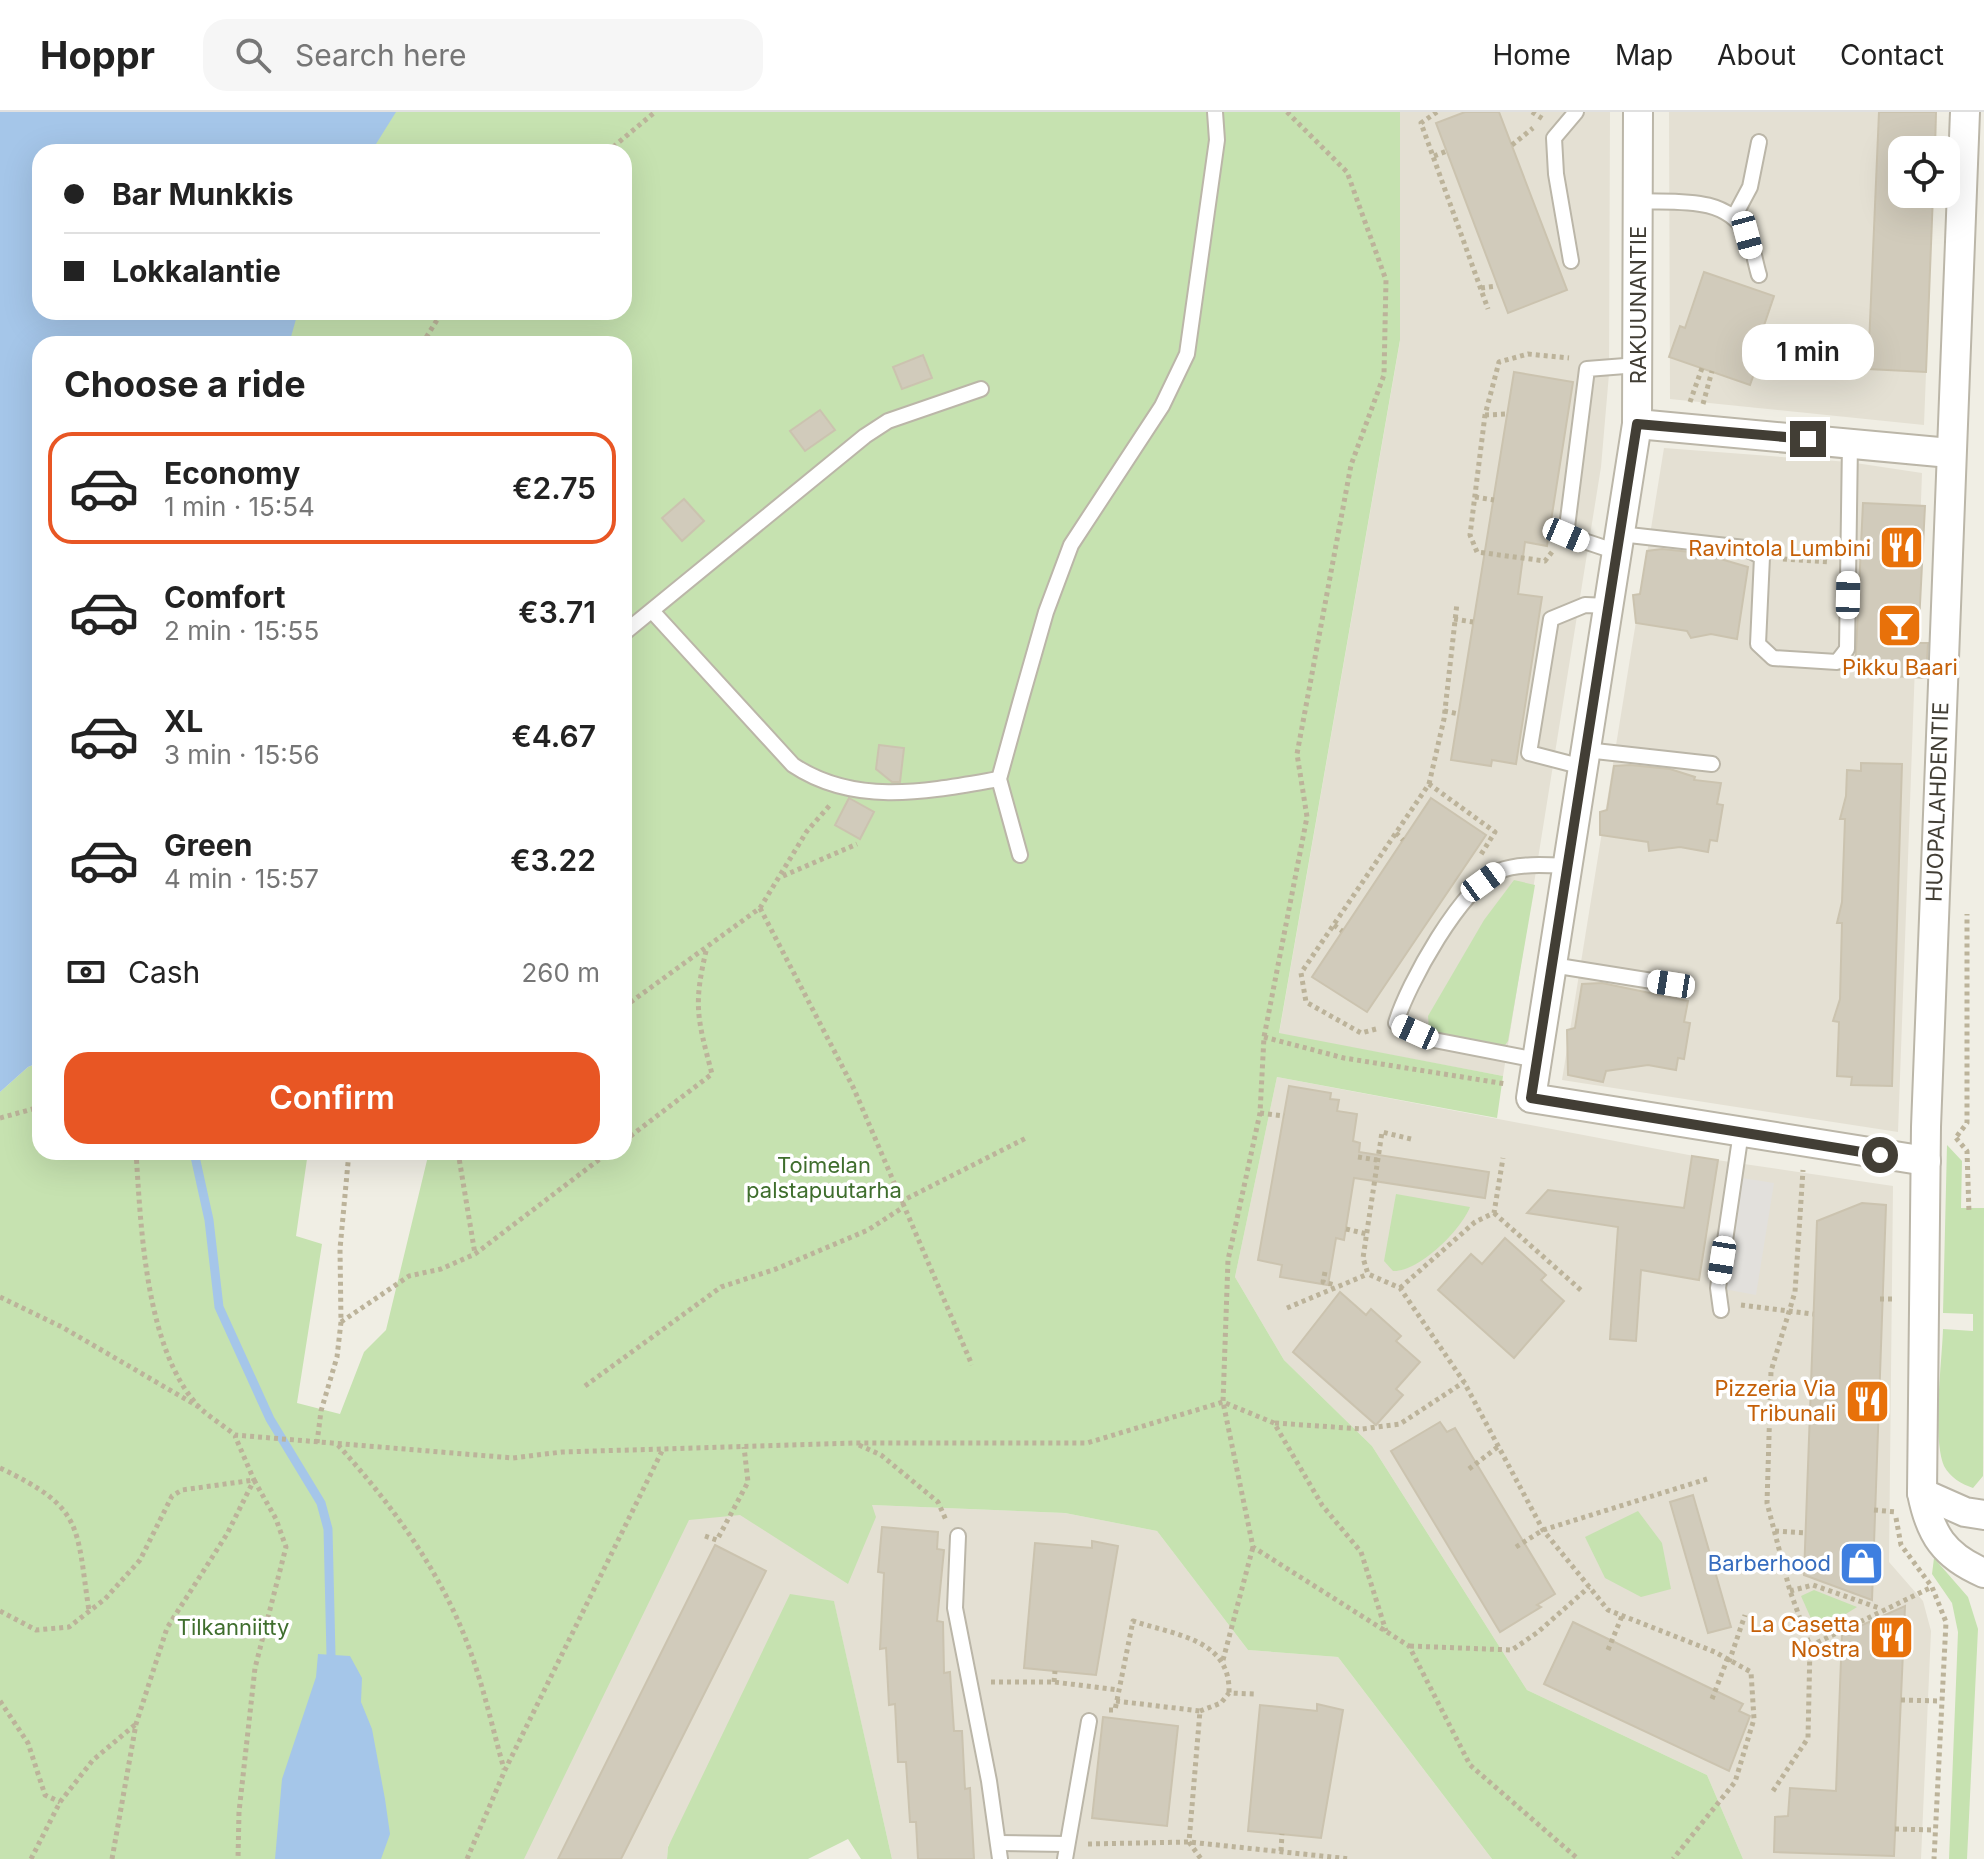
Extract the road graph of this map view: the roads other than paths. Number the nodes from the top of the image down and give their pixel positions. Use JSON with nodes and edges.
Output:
{"nodes":[{"id":1,"x":1215,"y":112,"type":"edge"},
{"id":2,"x":1576,"y":112,"type":"edge"},
{"id":3,"x":1638,"y":112,"type":"edge"},
{"id":4,"x":1965,"y":112,"type":"edge"},
{"id":5,"x":1759,"y":142,"type":"dead end"},
{"id":6,"x":1638,"y":201,"type":"junction"},
{"id":7,"x":1734,"y":217,"type":"junction"},
{"id":8,"x":1571,"y":261,"type":"dead end"},
{"id":9,"x":1759,"y":275,"type":"dead end"},
{"id":10,"x":1625,"y":365,"type":"junction"},
{"id":11,"x":981,"y":389,"type":"dead end"},
{"id":12,"x":1637,"y":424,"type":"junction"},
{"id":13,"x":1850,"y":443,"type":"junction"},
{"id":14,"x":1950,"y":453,"type":"junction"},
{"id":15,"x":1619,"y":543,"type":"junction"},
{"id":16,"x":1609,"y":606,"type":"junction"},
{"id":17,"x":652,"y":611,"type":"junction"},
{"id":18,"x":632,"y":627,"type":"edge"},
{"id":19,"x":1585,"y":758,"type":"junction"},
{"id":20,"x":1712,"y":764,"type":"dead end"},
{"id":21,"x":999,"y":779,"type":"junction"},
{"id":22,"x":1020,"y":855,"type":"dead end"},
{"id":23,"x":1568,"y":866,"type":"junction"},
{"id":24,"x":1552,"y":965,"type":"junction"},
{"id":25,"x":1671,"y":984,"type":"dead end"},
{"id":26,"x":1527,"y":1069,"type":"junction"},
{"id":27,"x":1741,"y":1132,"type":"junction"},
{"id":28,"x":1926,"y":1161,"type":"junction"},
{"id":29,"x":1721,"y":1306,"type":"road end"},
{"id":30,"x":1922,"y":1493,"type":"junction"},
{"id":31,"x":1984,"y":1515,"type":"edge"},
{"id":32,"x":958,"y":1536,"type":"road end"},
{"id":33,"x":1984,"y":1573,"type":"edge"},
{"id":34,"x":1089,"y":1721,"type":"road end"},
{"id":35,"x":998,"y":1843,"type":"junction"},
{"id":36,"x":1065,"y":1851,"type":"edge"},
{"id":37,"x":1000,"y":1859,"type":"edge"}],
"edges":[{"from":1,"to":21,"type":"lane"},
{"from":2,"to":8,"type":"lane"},
{"from":3,"to":6,"type":"street","name":"RAKUUNANTIE"},
{"from":4,"to":14,"type":"street","name":"HUOPALAHDENTIE"},
{"from":5,"to":7,"type":"lane"},
{"from":6,"to":7,"type":"lane"},
{"from":6,"to":10,"type":"street","name":"RAKUUNANTIE"},
{"from":7,"to":9,"type":"lane"},
{"from":10,"to":12,"type":"street","name":"RAKUUNANTIE"},
{"from":10,"to":15,"type":"lane"},
{"from":11,"to":17,"type":"lane"},
{"from":12,"to":13,"type":"street"},
{"from":12,"to":15,"type":"street","name":"RAKUUNANTIE"},
{"from":13,"to":14,"type":"street"},
{"from":13,"to":15,"type":"lane"},
{"from":14,"to":28,"type":"street","name":"HUOPALAHDENTIE"},
{"from":15,"to":16,"type":"street","name":"RAKUUNANTIE"},
{"from":16,"to":19,"type":"street","name":"RAKUUNANTIE"},
{"from":16,"to":19,"type":"lane"},
{"from":17,"to":18,"type":"lane"},
{"from":17,"to":21,"type":"lane"},
{"from":19,"to":20,"type":"lane"},
{"from":19,"to":23,"type":"street","name":"RAKUUNANTIE"},
{"from":21,"to":22,"type":"lane"},
{"from":23,"to":24,"type":"street","name":"RAKUUNANTIE"},
{"from":23,"to":26,"type":"lane"},
{"from":24,"to":25,"type":"lane"},
{"from":24,"to":26,"type":"street","name":"RAKUUNANTIE"},
{"from":26,"to":27,"type":"street","name":"RAKUUNANTIE"},
{"from":27,"to":28,"type":"street","name":"RAKUUNANTIE"},
{"from":27,"to":29,"type":"lane"},
{"from":28,"to":30,"type":"street","name":"HUOPALAHDENTIE"},
{"from":30,"to":31,"type":"street"},
{"from":30,"to":33,"type":"street","name":"HUOPALAHDENTIE"},
{"from":32,"to":35,"type":"lane"},
{"from":34,"to":36,"type":"lane"},
{"from":35,"to":36,"type":"lane"},
{"from":35,"to":37,"type":"lane"}]}
